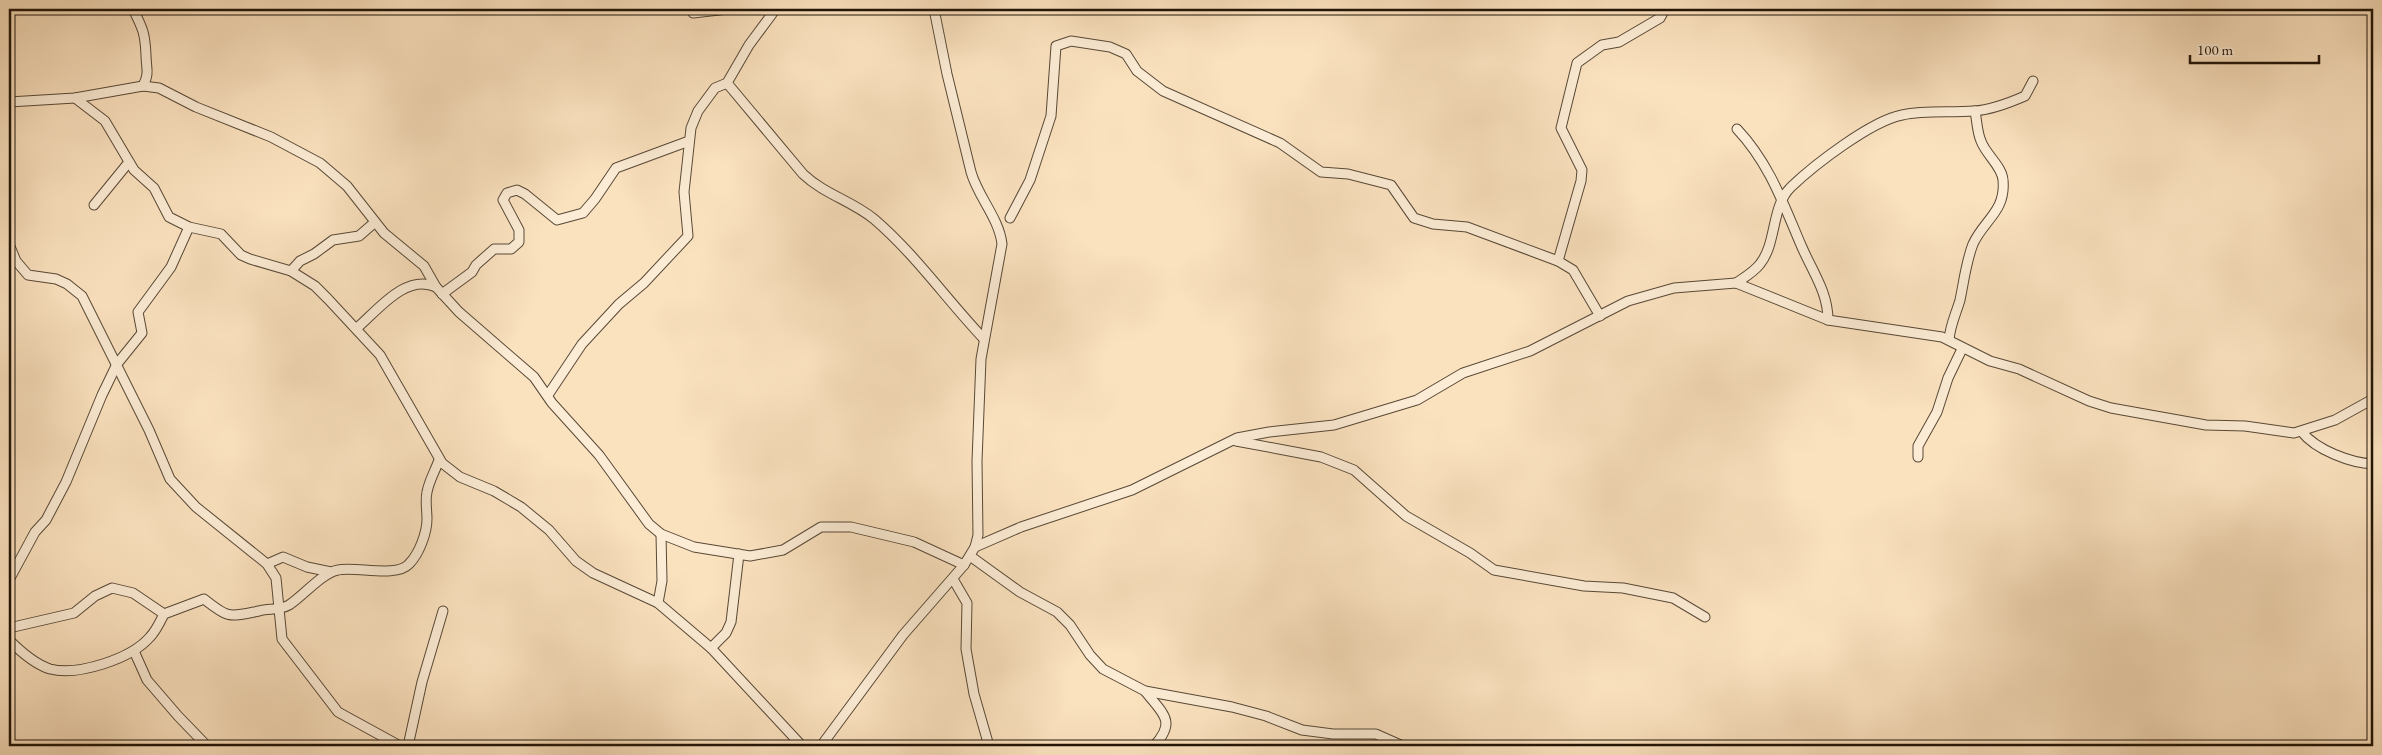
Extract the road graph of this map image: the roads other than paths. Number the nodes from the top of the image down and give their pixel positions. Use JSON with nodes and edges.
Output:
{"nodes":[{"id":1,"x":133,"y":9,"type":"edge"},
{"id":2,"x":690,"y":9,"type":"edge"},
{"id":3,"x":728,"y":9,"type":"edge"},
{"id":4,"x":768,"y":9,"type":"edge"},
{"id":5,"x":934,"y":9,"type":"edge"},
{"id":6,"x":1665,"y":9,"type":"edge"},
{"id":7,"x":2033,"y":81,"type":"dead end"},
{"id":8,"x":727,"y":83,"type":"junction"},
{"id":9,"x":143,"y":86,"type":"junction"},
{"id":10,"x":75,"y":98,"type":"junction"},
{"id":11,"x":9,"y":102,"type":"edge"},
{"id":12,"x":1975,"y":111,"type":"junction"},
{"id":13,"x":1737,"y":129,"type":"dead end"},
{"id":14,"x":689,"y":142,"type":"junction"},
{"id":15,"x":129,"y":162,"type":"junction"},
{"id":16,"x":1782,"y":200,"type":"junction"},
{"id":17,"x":94,"y":204,"type":"dead end"},
{"id":18,"x":1010,"y":218,"type":"dead end"},
{"id":19,"x":374,"y":223,"type":"junction"},
{"id":20,"x":189,"y":227,"type":"junction"},
{"id":21,"x":9,"y":244,"type":"edge"},
{"id":22,"x":1558,"y":261,"type":"junction"},
{"id":23,"x":291,"y":272,"type":"junction"},
{"id":24,"x":1736,"y":283,"type":"junction"},
{"id":25,"x":439,"y":291,"type":"junction"},
{"id":26,"x":1600,"y":316,"type":"junction"},
{"id":27,"x":1828,"y":320,"type":"junction"},
{"id":28,"x":357,"y":328,"type":"junction"},
{"id":29,"x":984,"y":339,"type":"junction"},
{"id":30,"x":1949,"y":340,"type":"junction"},
{"id":31,"x":1962,"y":349,"type":"junction"},
{"id":32,"x":117,"y":364,"type":"junction"},
{"id":33,"x":548,"y":395,"type":"junction"},
{"id":34,"x":2373,"y":399,"type":"edge"},
{"id":35,"x":2302,"y":432,"type":"junction"},
{"id":36,"x":1231,"y":441,"type":"junction"},
{"id":37,"x":1918,"y":457,"type":"dead end"},
{"id":38,"x":439,"y":460,"type":"junction"},
{"id":39,"x":2373,"y":464,"type":"edge"},
{"id":40,"x":661,"y":534,"type":"junction"},
{"id":41,"x":975,"y":547,"type":"junction"},
{"id":42,"x":739,"y":554,"type":"junction"},
{"id":43,"x":970,"y":556,"type":"junction"},
{"id":44,"x":267,"y":564,"type":"junction"},
{"id":45,"x":964,"y":565,"type":"junction"},
{"id":46,"x":331,"y":572,"type":"junction"},
{"id":47,"x":953,"y":579,"type":"junction"},
{"id":48,"x":9,"y":580,"type":"edge"},
{"id":49,"x":658,"y":604,"type":"junction"},
{"id":50,"x":279,"y":609,"type":"junction"},
{"id":51,"x":443,"y":611,"type":"dead end"},
{"id":52,"x":164,"y":614,"type":"junction"},
{"id":53,"x":1705,"y":617,"type":"dead end"},
{"id":54,"x":9,"y":628,"type":"edge"},
{"id":55,"x":9,"y":640,"type":"edge"},
{"id":56,"x":711,"y":648,"type":"junction"},
{"id":57,"x":134,"y":651,"type":"junction"},
{"id":58,"x":1145,"y":691,"type":"junction"},
{"id":59,"x":207,"y":746,"type":"edge"},
{"id":60,"x":400,"y":746,"type":"edge"},
{"id":61,"x":408,"y":746,"type":"edge"},
{"id":62,"x":802,"y":746,"type":"edge"},
{"id":63,"x":821,"y":746,"type":"edge"},
{"id":64,"x":989,"y":746,"type":"edge"},
{"id":65,"x":1154,"y":746,"type":"edge"},
{"id":66,"x":1403,"y":746,"type":"edge"}],
"edges":[{"from":1,"to":9,"type":"street"},
{"from":2,"to":3,"type":"street"},
{"from":4,"to":8,"type":"street"},
{"from":5,"to":29,"type":"street"},
{"from":6,"to":22,"type":"street"},
{"from":7,"to":12,"type":"street"},
{"from":8,"to":14,"type":"street"},
{"from":8,"to":29,"type":"street"},
{"from":9,"to":10,"type":"street"},
{"from":9,"to":19,"type":"street"},
{"from":10,"to":11,"type":"street"},
{"from":10,"to":15,"type":"street"},
{"from":12,"to":16,"type":"street"},
{"from":12,"to":30,"type":"street"},
{"from":13,"to":16,"type":"street"},
{"from":14,"to":25,"type":"street"},
{"from":14,"to":33,"type":"street"},
{"from":15,"to":17,"type":"street"},
{"from":15,"to":20,"type":"street"},
{"from":16,"to":24,"type":"street"},
{"from":16,"to":27,"type":"street"},
{"from":18,"to":22,"type":"street"},
{"from":19,"to":23,"type":"street"},
{"from":19,"to":25,"type":"street"},
{"from":20,"to":23,"type":"street"},
{"from":20,"to":32,"type":"street"},
{"from":21,"to":32,"type":"street"},
{"from":22,"to":26,"type":"street"},
{"from":23,"to":28,"type":"street"},
{"from":24,"to":26,"type":"street"},
{"from":24,"to":27,"type":"street"},
{"from":25,"to":28,"type":"street"},
{"from":25,"to":33,"type":"street"},
{"from":26,"to":36,"type":"street"},
{"from":27,"to":30,"type":"street"},
{"from":28,"to":38,"type":"street"},
{"from":29,"to":41,"type":"street"},
{"from":30,"to":31,"type":"street"},
{"from":31,"to":35,"type":"street"},
{"from":31,"to":37,"type":"street"},
{"from":32,"to":44,"type":"street"},
{"from":32,"to":48,"type":"street"},
{"from":33,"to":40,"type":"street"},
{"from":34,"to":35,"type":"street"},
{"from":35,"to":39,"type":"street"},
{"from":36,"to":41,"type":"street"},
{"from":36,"to":53,"type":"street"},
{"from":38,"to":46,"type":"street"},
{"from":38,"to":49,"type":"street"},
{"from":40,"to":42,"type":"street"},
{"from":40,"to":49,"type":"street"},
{"from":41,"to":43,"type":"street"},
{"from":42,"to":45,"type":"street"},
{"from":42,"to":56,"type":"street"},
{"from":43,"to":45,"type":"street"},
{"from":43,"to":58,"type":"street"},
{"from":44,"to":46,"type":"street"},
{"from":44,"to":50,"type":"street"},
{"from":45,"to":47,"type":"street"},
{"from":46,"to":50,"type":"street"},
{"from":47,"to":63,"type":"street"},
{"from":47,"to":64,"type":"street"},
{"from":49,"to":56,"type":"street"},
{"from":50,"to":52,"type":"street"},
{"from":50,"to":60,"type":"street"},
{"from":51,"to":61,"type":"street"},
{"from":52,"to":54,"type":"street"},
{"from":52,"to":57,"type":"street"},
{"from":55,"to":57,"type":"street"},
{"from":56,"to":62,"type":"street"},
{"from":57,"to":59,"type":"street"},
{"from":58,"to":65,"type":"street"},
{"from":58,"to":66,"type":"street"}]}
